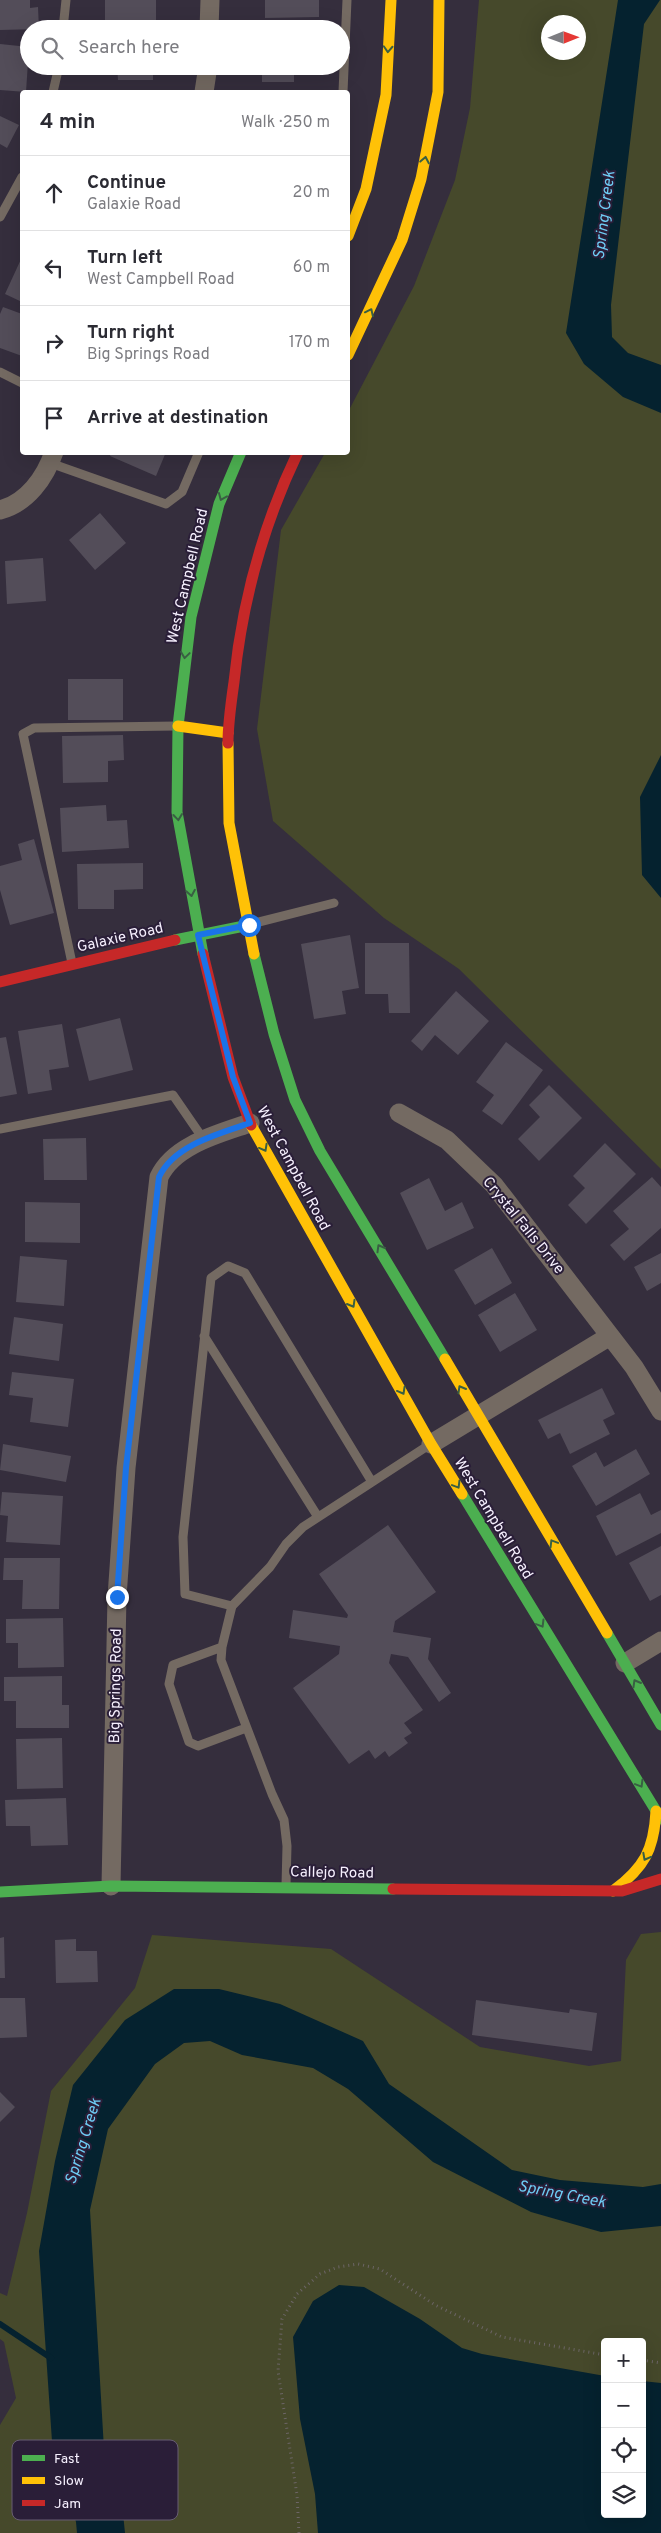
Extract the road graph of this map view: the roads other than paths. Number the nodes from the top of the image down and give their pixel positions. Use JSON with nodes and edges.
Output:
{"nodes":[{"id":1,"x":66,"y":0,"type":"edge"},
{"id":2,"x":210,"y":0,"type":"edge"},
{"id":3,"x":347,"y":0,"type":"edge"},
{"id":4,"x":391,"y":0,"type":"edge"},
{"id":5,"x":439,"y":0,"type":"edge"},
{"id":6,"x":64,"y":20,"type":"edge"},
{"id":7,"x":209,"y":20,"type":"edge"},
{"id":8,"x":346,"y":20,"type":"edge"},
{"id":9,"x":57,"y":75,"type":"edge"},
{"id":10,"x":207,"y":75,"type":"edge"},
{"id":11,"x":344,"y":75,"type":"edge"},
{"id":12,"x":53,"y":90,"type":"edge"},
{"id":13,"x":204,"y":90,"type":"edge"},
{"id":14,"x":343,"y":90,"type":"edge"},
{"id":15,"x":20,"y":181,"type":"edge"},
{"id":16,"x":0,"y":217,"type":"edge"},
{"id":17,"x":350,"y":231,"type":"edge"},
{"id":18,"x":350,"y":351,"type":"edge"},
{"id":19,"x":0,"y":372,"type":"edge"},
{"id":20,"x":20,"y":382,"type":"edge"},
{"id":21,"x":198,"y":455,"type":"edge"},
{"id":22,"x":240,"y":455,"type":"edge"},
{"id":23,"x":297,"y":455,"type":"edge"},
{"id":24,"x":52,"y":458,"type":"edge"},
{"id":25,"x":0,"y":510,"type":"edge"},
{"id":26,"x":178,"y":726,"type":"junction"},
{"id":27,"x":228,"y":733,"type":"junction"},
{"id":28,"x":334,"y":903,"type":"dead end"},
{"id":29,"x":249,"y":925,"type":"junction"},
{"id":30,"x":198,"y":935,"type":"junction"},
{"id":31,"x":72,"y":964,"type":"junction"},
{"id":32,"x":0,"y":982,"type":"edge"},
{"id":33,"x":399,"y":1113,"type":"dead end"},
{"id":34,"x":250,"y":1123,"type":"junction"},
{"id":35,"x":0,"y":1129,"type":"edge"},
{"id":36,"x":204,"y":1141,"type":"junction"},
{"id":37,"x":204,"y":1336,"type":"junction"},
{"id":38,"x":610,"y":1336,"type":"junction"},
{"id":39,"x":661,"y":1411,"type":"edge"},
{"id":40,"x":478,"y":1417,"type":"junction"},
{"id":41,"x":431,"y":1444,"type":"junction"},
{"id":42,"x":372,"y":1482,"type":"junction"},
{"id":43,"x":318,"y":1517,"type":"junction"},
{"id":44,"x":232,"y":1606,"type":"junction"},
{"id":45,"x":661,"y":1641,"type":"edge"},
{"id":46,"x":222,"y":1647,"type":"junction"},
{"id":47,"x":625,"y":1663,"type":"junction"},
{"id":48,"x":661,"y":1725,"type":"edge"},
{"id":49,"x":246,"y":1728,"type":"junction"},
{"id":50,"x":658,"y":1815,"type":"edge"},
{"id":51,"x":661,"y":1879,"type":"edge"},
{"id":52,"x":111,"y":1886,"type":"junction"},
{"id":53,"x":286,"y":1886,"type":"junction"},
{"id":54,"x":617,"y":1891,"type":"junction"},
{"id":55,"x":0,"y":1892,"type":"edge"},
{"id":56,"x":661,"y":1893,"type":"edge"}],
"edges":[{"from":1,"to":6,"type":"lane"},
{"from":2,"to":7,"type":"street"},
{"from":3,"to":8,"type":"lane"},
{"from":4,"to":17,"type":"main road","one_way":true},
{"from":18,"to":5,"type":"main road","one_way":true},
{"from":9,"to":12,"type":"lane"},
{"from":10,"to":13,"type":"street"},
{"from":11,"to":14,"type":"lane"},
{"from":15,"to":16,"type":"lane"},
{"from":19,"to":20,"type":"lane"},
{"from":21,"to":24,"type":"lane"},
{"from":22,"to":26,"type":"main road","name":"West Campbell Road","one_way":true},
{"from":23,"to":27,"type":"main road","name":"West Campbell Road"},
{"from":24,"to":25,"type":"street"},
{"from":26,"to":27,"type":"main road"},
{"from":26,"to":30,"type":"main road","name":"West Campbell Road","one_way":true},
{"from":26,"to":31,"type":"lane"},
{"from":27,"to":29,"type":"main road","name":"West Campbell Road"},
{"from":28,"to":29,"type":"lane"},
{"from":29,"to":30,"type":"main road","name":"Galaxie Road"},
{"from":40,"to":29,"type":"main road","name":"West Campbell Road","one_way":true},
{"from":30,"to":31,"type":"main road","name":"Galaxie Road"},
{"from":30,"to":34,"type":"main road","name":"West Campbell Road"},
{"from":31,"to":32,"type":"main road","name":"Galaxie Road"},
{"from":33,"to":38,"type":"street","name":"Crystal Falls Drive"},
{"from":34,"to":36,"type":"street","name":"Big Springs Road"},
{"from":34,"to":41,"type":"main road","name":"West Campbell Road","one_way":true},
{"from":35,"to":36,"type":"lane"},
{"from":36,"to":52,"type":"street","name":"Big Springs Road"},
{"from":37,"to":42,"type":"lane"},
{"from":37,"to":43,"type":"lane"},
{"from":37,"to":44,"type":"lane"},
{"from":38,"to":39,"type":"street","name":"Crystal Falls Drive"},
{"from":38,"to":40,"type":"street"},
{"from":40,"to":41,"type":"street"},
{"from":47,"to":40,"type":"main road","name":"West Campbell Road","one_way":true},
{"from":41,"to":42,"type":"lane"},
{"from":41,"to":50,"type":"main road","name":"West Campbell Road","one_way":true},
{"from":42,"to":43,"type":"lane"},
{"from":43,"to":44,"type":"lane"},
{"from":44,"to":46,"type":"lane"},
{"from":45,"to":47,"type":"street"},
{"from":46,"to":49,"type":"lane"},
{"from":46,"to":49,"type":"lane"},
{"from":48,"to":47,"type":"main road","name":"West Campbell Road","one_way":true},
{"from":49,"to":53,"type":"lane"},
{"from":50,"to":54,"type":"main road","one_way":true},
{"from":51,"to":54,"type":"main road","name":"Callejo Road"},
{"from":52,"to":53,"type":"main road","name":"Callejo Road"},
{"from":52,"to":55,"type":"main road","name":"Callejo Road"},
{"from":53,"to":54,"type":"main road","name":"Callejo Road"},
{"from":54,"to":56,"type":"main road"}]}
